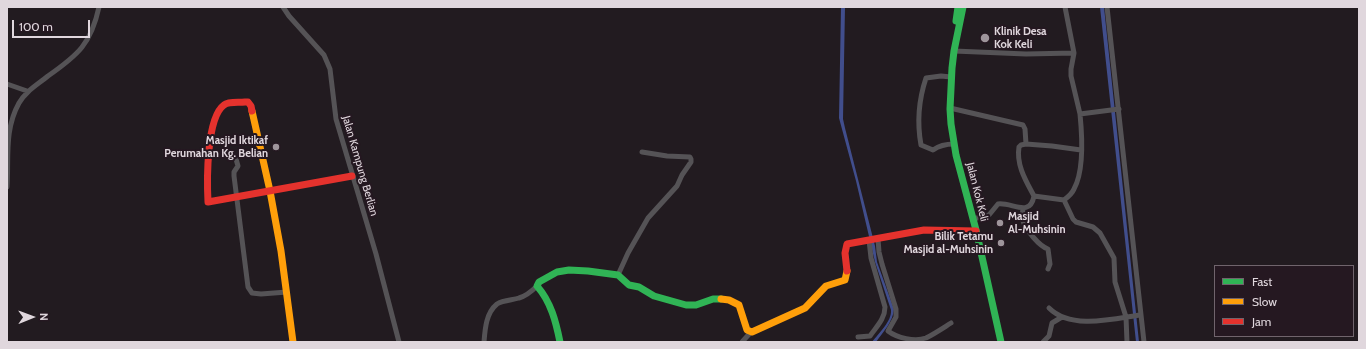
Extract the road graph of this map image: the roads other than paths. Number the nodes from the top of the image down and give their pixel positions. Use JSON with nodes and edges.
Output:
{"nodes":[{"id":1,"x":99,"y":7,"type":"edge"},
{"id":2,"x":284,"y":7,"type":"edge"},
{"id":3,"x":958,"y":7,"type":"edge"},
{"id":4,"x":963,"y":7,"type":"edge"},
{"id":5,"x":1065,"y":7,"type":"edge"},
{"id":6,"x":1107,"y":7,"type":"edge"},
{"id":7,"x":955,"y":48,"type":"junction"},
{"id":8,"x":1074,"y":53,"type":"junction"},
{"id":9,"x":951,"y":78,"type":"junction"},
{"id":10,"x":7,"y":84,"type":"edge"},
{"id":11,"x":27,"y":92,"type":"junction"},
{"id":12,"x":950,"y":108,"type":"junction"},
{"id":13,"x":1118,"y":109,"type":"junction"},
{"id":14,"x":1080,"y":114,"type":"junction"},
{"id":15,"x":954,"y":144,"type":"junction"},
{"id":16,"x":1026,"y":144,"type":"junction"},
{"id":17,"x":1081,"y":150,"type":"junction"},
{"id":18,"x":642,"y":152,"type":"dead end"},
{"id":19,"x":236,"y":159,"type":"dead end"},
{"id":20,"x":352,"y":176,"type":"junction"},
{"id":21,"x":7,"y":187,"type":"edge"},
{"id":22,"x":270,"y":191,"type":"junction"},
{"id":23,"x":1034,"y":196,"type":"junction"},
{"id":24,"x":236,"y":197,"type":"junction"},
{"id":25,"x":1064,"y":200,"type":"junction"},
{"id":26,"x":1023,"y":208,"type":"junction"},
{"id":27,"x":973,"y":219,"type":"junction"},
{"id":28,"x":976,"y":231,"type":"junction"},
{"id":29,"x":878,"y":239,"type":"junction"},
{"id":30,"x":869,"y":240,"type":"junction"},
{"id":31,"x":1048,"y":269,"type":"dead end"},
{"id":32,"x":618,"y":275,"type":"junction"},
{"id":33,"x":537,"y":286,"type":"junction"},
{"id":34,"x":287,"y":292,"type":"junction"},
{"id":35,"x":1049,"y":308,"type":"dead end"},
{"id":36,"x":1139,"y":315,"type":"junction"},
{"id":37,"x":1062,"y":317,"type":"junction"},
{"id":38,"x":1128,"y":317,"type":"junction"},
{"id":39,"x":951,"y":323,"type":"dead end"},
{"id":40,"x":751,"y":332,"type":"junction"},
{"id":41,"x":858,"y":337,"type":"dead end"},
{"id":42,"x":293,"y":342,"type":"edge"},
{"id":43,"x":399,"y":342,"type":"edge"},
{"id":44,"x":484,"y":342,"type":"edge"},
{"id":45,"x":560,"y":342,"type":"edge"},
{"id":46,"x":742,"y":342,"type":"edge"},
{"id":47,"x":1001,"y":342,"type":"edge"},
{"id":48,"x":1043,"y":342,"type":"edge"},
{"id":49,"x":1127,"y":342,"type":"edge"},
{"id":50,"x":1144,"y":342,"type":"edge"}],
"edges":[{"from":1,"to":11,"type":"street"},
{"from":2,"to":20,"type":"street","name":"Jalan Kampung Berlian"},
{"from":3,"to":7,"type":"street","name":"Jalan Kok Keli"},
{"from":4,"to":7,"type":"street","name":"Jalan Kok Keli"},
{"from":5,"to":8,"type":"street"},
{"from":6,"to":13,"type":"street"},
{"from":7,"to":8,"type":"street"},
{"from":7,"to":9,"type":"street","name":"Jalan Kok Keli"},
{"from":8,"to":14,"type":"street"},
{"from":9,"to":12,"type":"street","name":"Jalan Kok Keli"},
{"from":9,"to":15,"type":"street"},
{"from":10,"to":11,"type":"street"},
{"from":11,"to":21,"type":"street"},
{"from":12,"to":15,"type":"street","name":"Jalan Kok Keli"},
{"from":12,"to":16,"type":"street"},
{"from":13,"to":14,"type":"street"},
{"from":13,"to":36,"type":"street"},
{"from":14,"to":17,"type":"street"},
{"from":15,"to":27,"type":"street","name":"Jalan Kok Keli"},
{"from":16,"to":17,"type":"street"},
{"from":16,"to":23,"type":"street"},
{"from":17,"to":25,"type":"street"},
{"from":18,"to":32,"type":"street"},
{"from":19,"to":24,"type":"street"},
{"from":20,"to":22,"type":"street"},
{"from":20,"to":43,"type":"street","name":"Jalan Kampung Berlian"},
{"from":22,"to":24,"type":"street"},
{"from":22,"to":24,"type":"street"},
{"from":22,"to":34,"type":"street"},
{"from":23,"to":25,"type":"street"},
{"from":23,"to":26,"type":"street"},
{"from":24,"to":34,"type":"street"},
{"from":25,"to":38,"type":"street"},
{"from":26,"to":27,"type":"street"},
{"from":26,"to":31,"type":"street"},
{"from":27,"to":28,"type":"street","name":"Jalan Kok Keli"},
{"from":28,"to":29,"type":"street"},
{"from":28,"to":47,"type":"street","name":"Jalan Kok Keli"},
{"from":29,"to":30,"type":"street"},
{"from":29,"to":39,"type":"street"},
{"from":30,"to":40,"type":"street"},
{"from":30,"to":41,"type":"street"},
{"from":32,"to":33,"type":"street"},
{"from":32,"to":40,"type":"street"},
{"from":33,"to":44,"type":"street"},
{"from":33,"to":45,"type":"street"},
{"from":34,"to":42,"type":"street"},
{"from":35,"to":37,"type":"street"},
{"from":36,"to":38,"type":"street"},
{"from":36,"to":50,"type":"street"},
{"from":37,"to":38,"type":"street"},
{"from":37,"to":48,"type":"street"},
{"from":38,"to":49,"type":"street"},
{"from":40,"to":46,"type":"street"}]}
